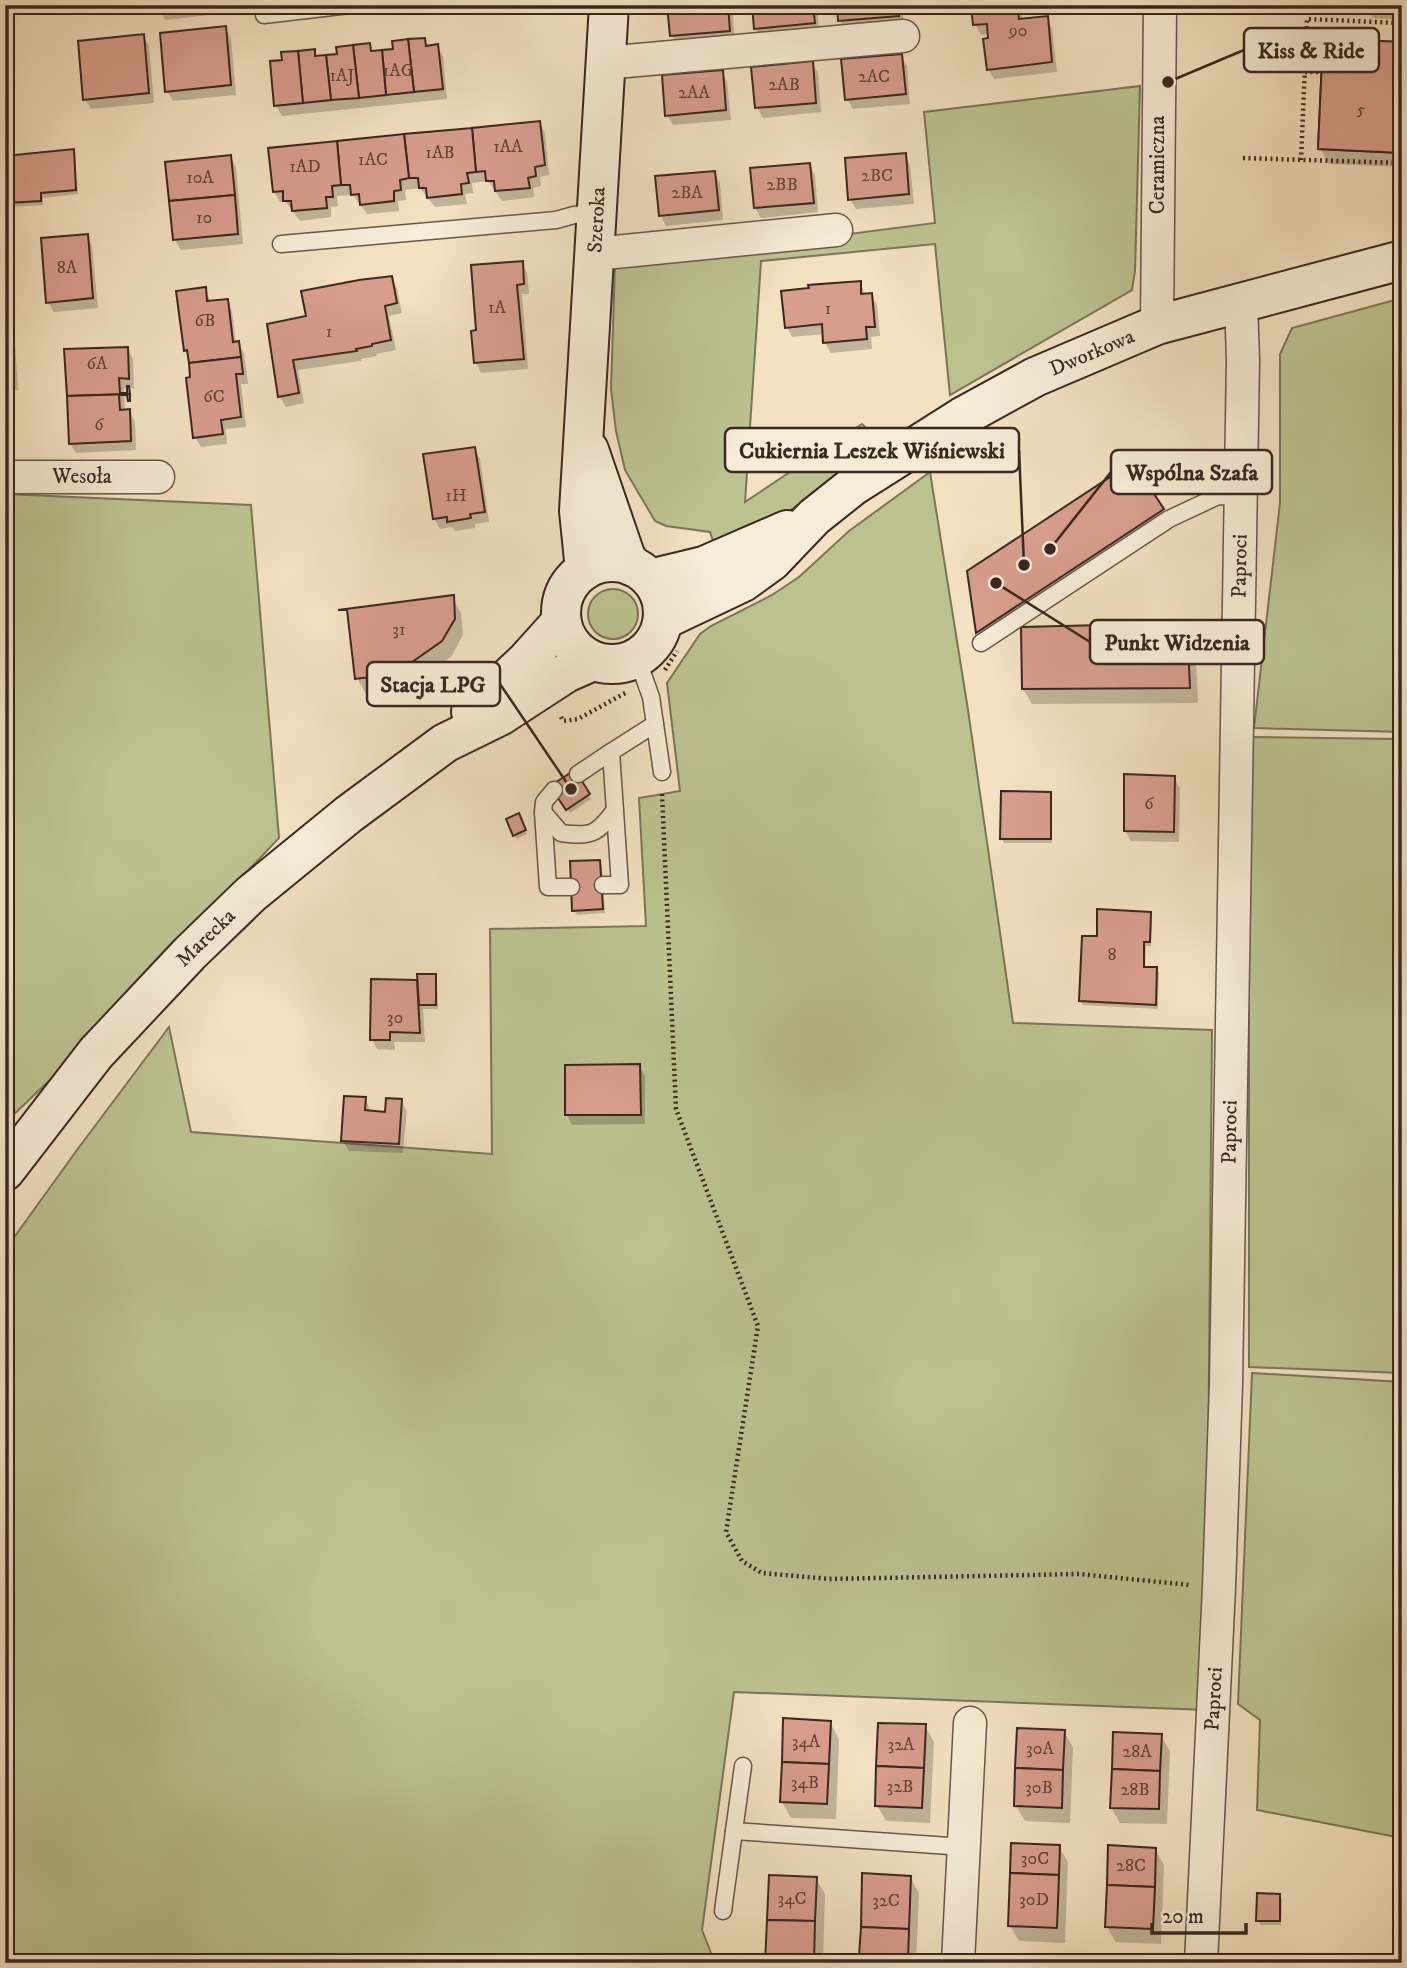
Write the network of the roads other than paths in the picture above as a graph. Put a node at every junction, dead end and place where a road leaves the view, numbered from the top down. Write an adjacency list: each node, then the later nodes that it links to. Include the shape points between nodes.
1 (349, 5): 4 (lane)
2 (609, 5): 6 (street, Szeroka)
3 (1160, 5): 13 (street, Ceramiczna)
4 (264, 15)
5 (902, 36): 6 (street)
6 (606, 64): 7 (street, Szeroka)
7 (597, 213): 9 (lane); 10 (street, Szeroka)
8 (836, 230): 10 (street)
9 (281, 244)
10 (595, 254): 14 (street, Szeroka)
11 (1402, 260): 12 (street, Dworkowa)
12 (1241, 302): 13 (street, Dworkowa); 17 (street, Paproci)
13 (1157, 325): 18 (street, Dworkowa, via 1035,377 973,410 873,473)
14 (584, 435): 19 (street, Szeroka, via 579,511); 20 (street, Szeroka, via 625,555)
15 (5, 477): 16 (street, Wesoła)
16 (158, 477)
17 (1241, 497): 23 (lane, via 1218,496 1170,519); 43 (street, Paproci, via 1226,1384)
18 (814, 517): 20 (street, Dworkowa, via 704,566); 21 (street, Dworkowa, via 772,561 743,582)
19 (584, 570): 20 (street, via 607,562); 22 (street, via 563,598)
20 (640, 573): 21 (street, via 658,592)
21 (663, 620): 25 (street)
22 (561, 622): 24 (street, via 572,646); 27 (street, Marecka)
23 (981, 643)
24 (593, 661): 25 (street, via 623,664); 27 (street, Marecka)
25 (632, 675): 26 (lane, via 651,697)
26 (655, 724): 28 (lane); 29 (lane)
27 (445, 743): 36 (street, Marecka, via 251,894 190,953 96,1052)
28 (611, 752): 30 (lane); 32 (lane)
29 (662, 772)
30 (578, 774)
31 (554, 790): 33 (lane)
32 (615, 810): 33 (lane, via 600,829 581,835 561,833); 34 (lane, via 620,885)
33 (543, 812): 35 (lane, via 548,887)
34 (603, 885)
35 (571, 887)
36 (5, 1171)
37 (970, 1723): 40 (street)
38 (743, 1766): 39 (lane)
39 (734, 1831): 40 (lane); 41 (lane)
40 (964, 1847): 42 (street)
41 (723, 1911)
42 (958, 1963)
43 (1201, 1963)

